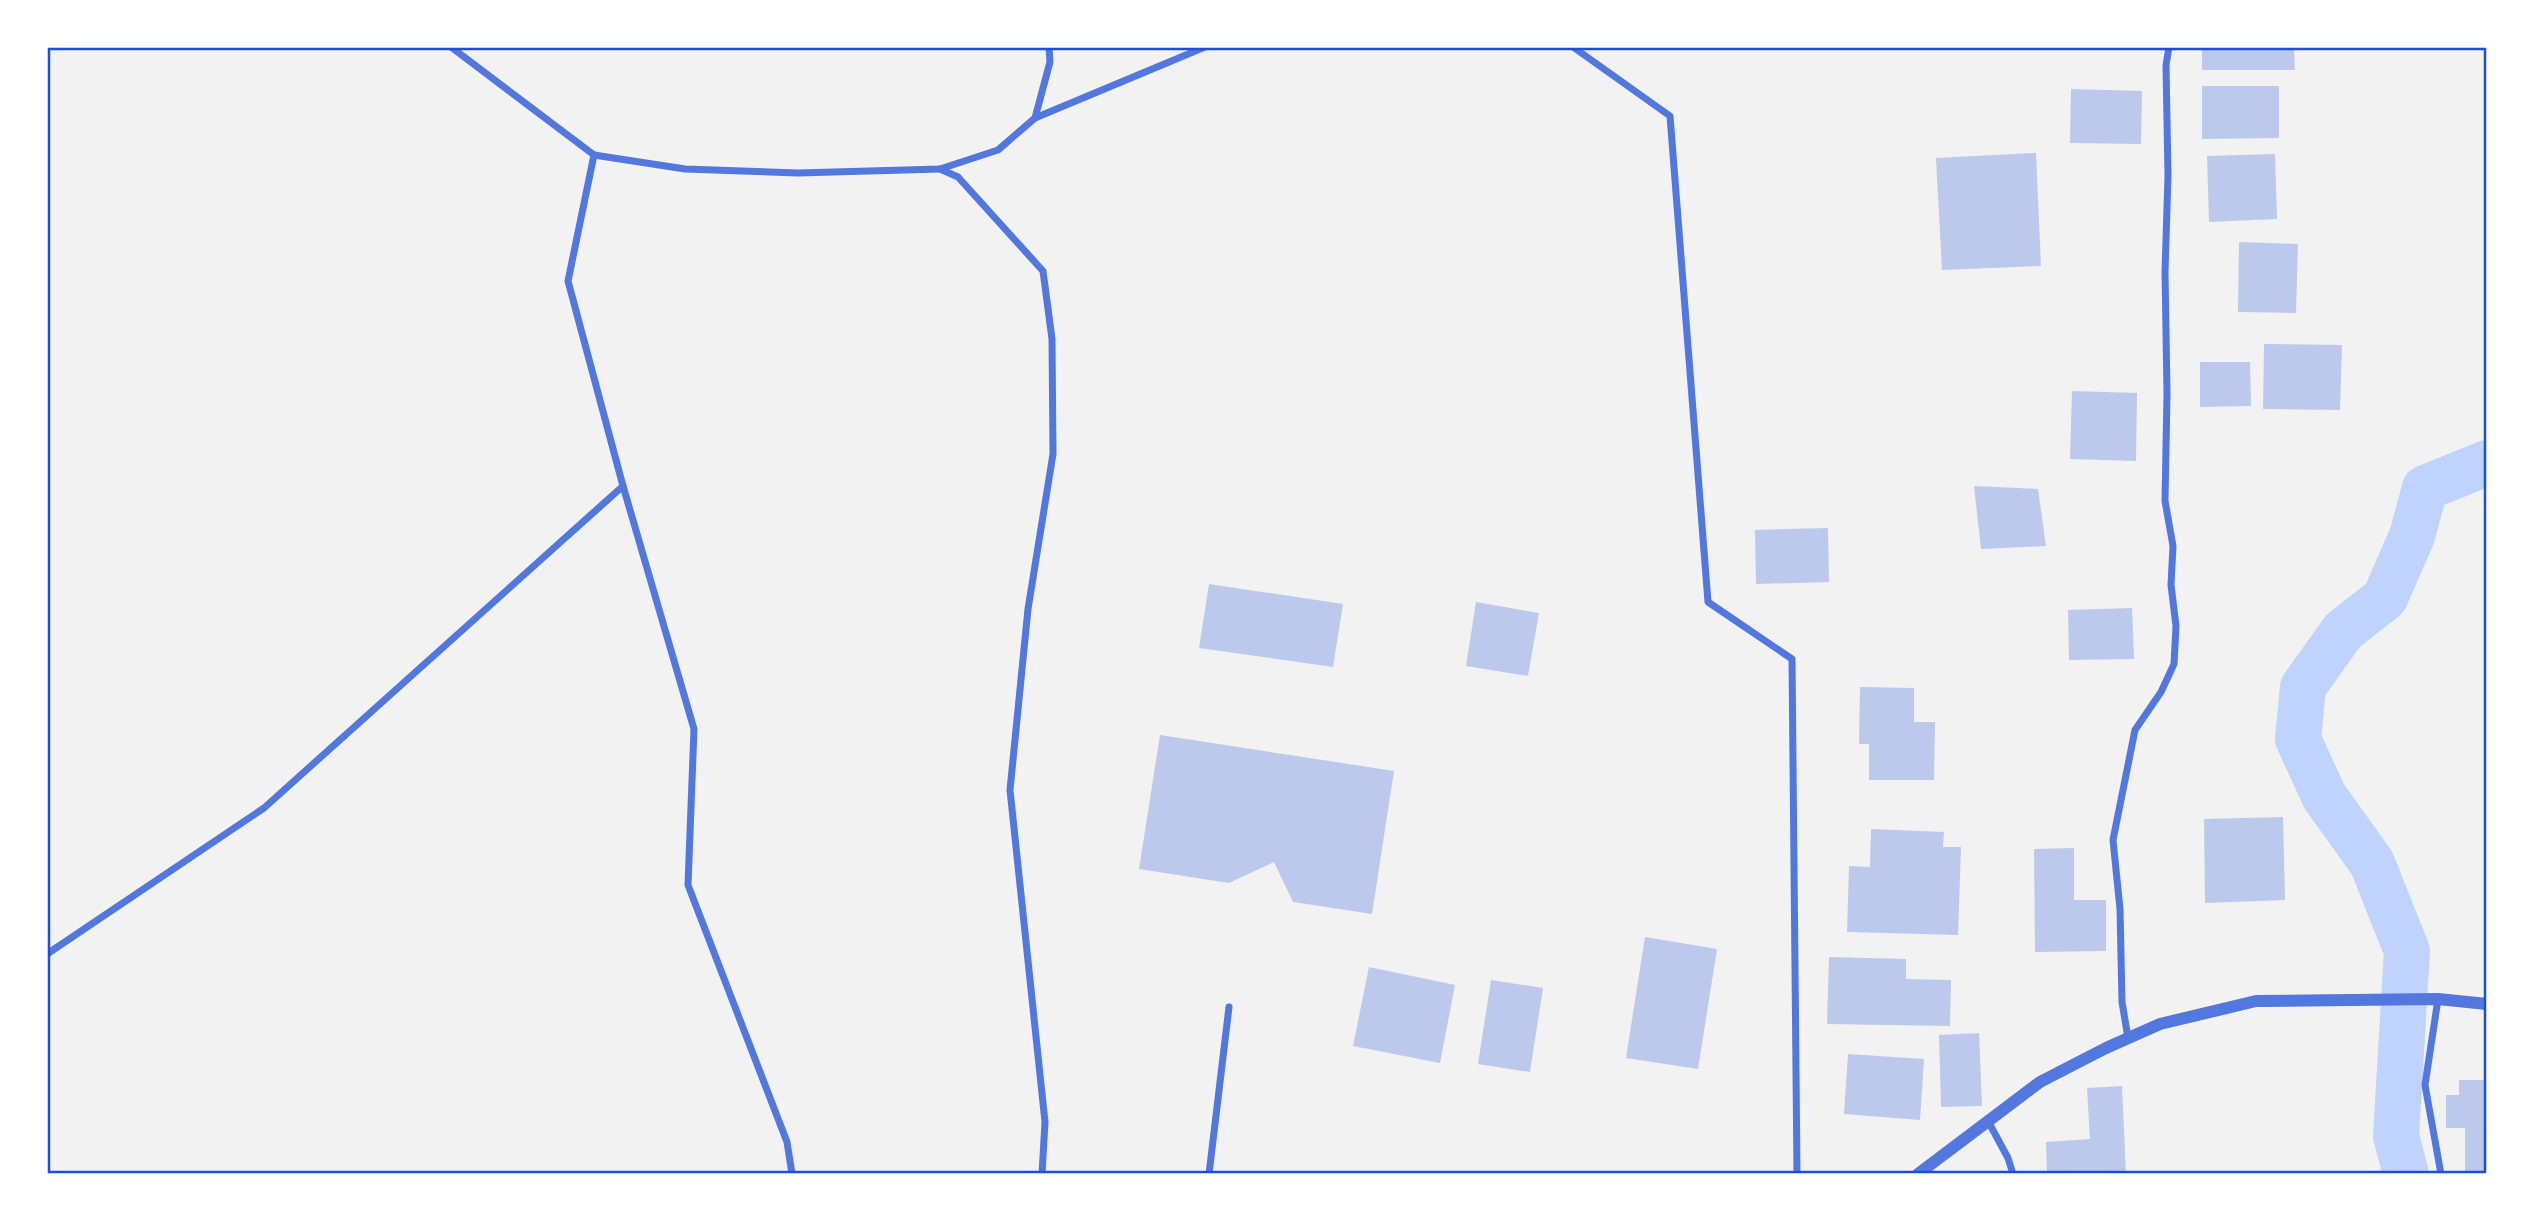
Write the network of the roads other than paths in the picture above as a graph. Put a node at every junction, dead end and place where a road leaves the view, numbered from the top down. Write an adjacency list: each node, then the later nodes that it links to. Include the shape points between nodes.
1 (451, 47): 7 (street)
2 (1049, 47): 6 (street, via 1050,62)
3 (1205, 47): 6 (street)
4 (1573, 47): 19 (street, via 1670,117 1708,602 1792,659)
5 (2169, 47): 14 (street, via 2165,65 2164,456 2165,501 2174,546 2175,651 2161,692 2135,730 2113,840)
6 (1035, 118): 8 (street, via 998,150)
7 (594, 155): 8 (street, via 685,169 798,173); 9 (street, via 568,281)
8 (940, 169): 17 (street, via 958,177 1043,271 1052,339 1054,453 1028,609 1010,790 1045,1122)
9 (623, 486): 10 (street, via 264,808); 16 (street, via 694,729 688,885 787,1142)
10 (47, 954)
11 (2438, 999): 12 (street); 14 (street, via 2256,1001 2160,1024); 22 (street, via 2425,1085)
12 (2487, 1004)
13 (1229, 1007): 18 (street)
14 (2128, 1038): 15 (street, via 2040,1082)
15 (1988, 1121): 20 (street); 21 (street)
16 (792, 1174)
17 (1042, 1174)
18 (1209, 1174)
19 (1797, 1174)
20 (1918, 1174)
21 (2013, 1174)
22 (2441, 1174)

